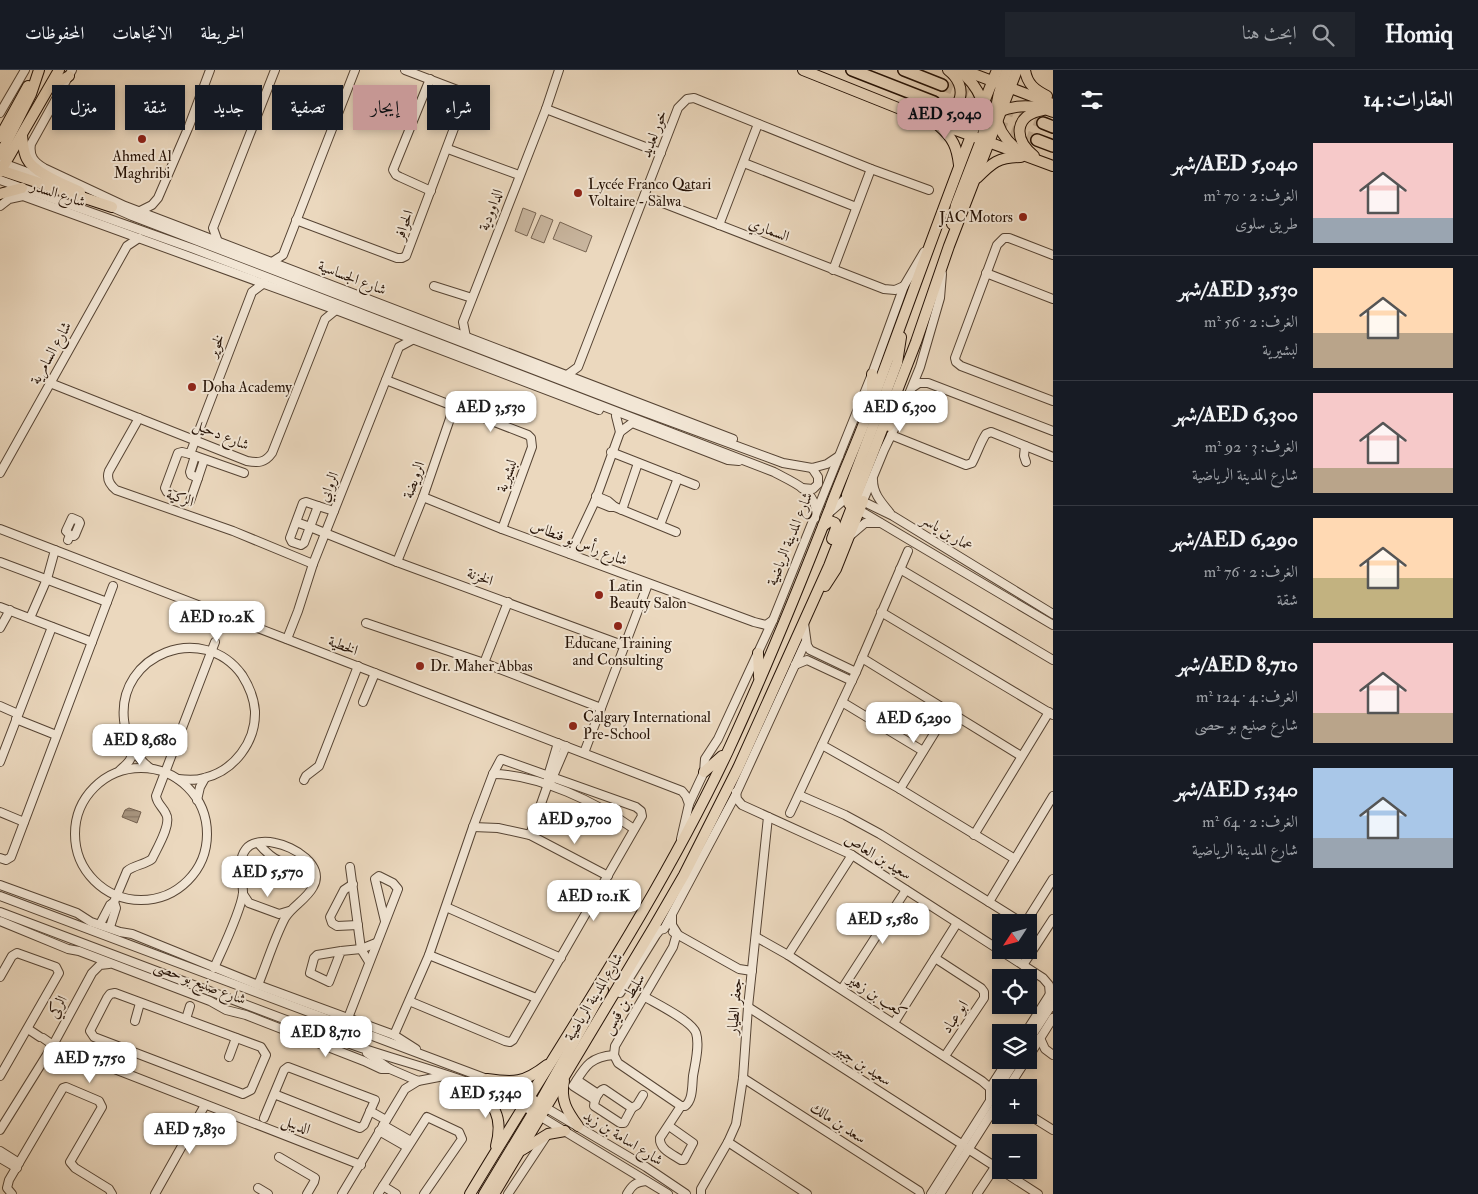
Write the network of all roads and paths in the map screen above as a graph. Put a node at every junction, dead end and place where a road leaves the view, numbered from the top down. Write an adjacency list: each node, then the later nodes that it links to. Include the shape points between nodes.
1 (25, 70): 30 (street)
2 (38, 70): 31 (main road); 46 (main road)
3 (59, 70): 23 (main road)
4 (210, 70): 60 (street, via 158,198)
5 (275, 70): 65 (street)
6 (355, 70): 62 (street)
7 (405, 70): 20 (street, الحوافر)
8 (560, 70): 27 (street, الداوودية)
9 (803, 70): 32 (main road)
10 (852, 70): 25 (highway)
11 (904, 70): 22 (highway)
12 (948, 70): 32 (main road, via 960,87 958,104 944,114)
13 (958, 70): 28 (main road, via 980,95)
14 (962, 70): 21 (main road)
15 (997, 70): 21 (main road)
16 (1007, 70): 21 (main road)
17 (1017, 70): 21 (main road)
18 (1025, 70): 24 (main road, via 1033,88)
19 (70, 73): 23 (main road); 57 (street, شارع الجساسية, via 31,144 31,155 44,168)
20 (430, 79): 40 (street, الحوافر, via 460,91 465,99); 52 (street, via 393,170 396,175)
21 (1001, 84): 26 (main road); 28 (main road, شارع المدينة الرياضية); 29 (main road, شارع المدينة الرياضية)
22 (942, 85)
23 (50, 87): 35 (main road)
24 (1053, 98)
25 (934, 102)
26 (1051, 108): 29 (main road, via 1024,105); 44 (main road, via 1027,116 1019,131 1024,146)
27 (546, 109): 41 (street); 48 (street, الداوودية)
28 (983, 112): 29 (main road); 32 (main road, via 962,118); 37 (main road, شارع المدينة الرياضية)
29 (997, 113): 37 (main road, شارع المدينة الرياضية); 42 (main road, via 1002,133)
30 (0, 114)
31 (11, 116): 34 (main road); 36 (main road)
32 (922, 118): 37 (main road); 45 (main road, via 939,126 952,138 957,148)
33 (758, 124): 41 (street, خور لعديد, via 694,98 687,99 678,108); 43 (street); 47 (street, خور لعديد)
34 (0, 129)
35 (22, 135): 46 (main road); 53 (main road, via 30,163)
36 (0, 137)
37 (980, 140): 42 (main road); 45 (main road, شارع المدينة الرياضية); 49 (main road, شارع المدينة الرياضية); 72 (main road, via 956,205)
38 (1037, 140): 39 (highway)
39 (1053, 146)
40 (448, 149): 48 (street); 52 (street, الحوافر)
41 (661, 154): 55 (street, خور لعديد)
42 (1027, 157): 44 (main road); 49 (main road, via 999,160)
43 (744, 163): 58 (street); 63 (street)
44 (1049, 165)
45 (959, 167): 70 (main road, شارع المدينة الرياضية)
46 (1, 168): 50 (street, شارع الجساسية); 53 (street, شارع الجساسية); 59 (main road)
47 (871, 169): 51 (street, خور لعديد); 58 (street)
48 (519, 175): 91 (street, الداوودية)
49 (973, 182): 72 (main road, شارع المدينة الرياضية)
50 (22, 188): 54 (main road); 61 (street, شارع الجساسية)
51 (929, 190)
52 (431, 191): 62 (street, الحوافر, via 409,252 402,258)
53 (80, 192): 59 (street, شارع الجساسية)
54 (0, 194)
55 (645, 196): 63 (street, السماري); 107 (street, خور لعديد)
56 (0, 206): 64 (street, شارع السدر, via 9,199 23,196)
57 (125, 206): 59 (street); 60 (street, شارع الجساسية)
58 (856, 207): 79 (street)
59 (114, 208): 75 (street, شارع الجساسية)
60 (140, 212): 67 (street, شارع الجساسية)
61 (101, 216): 64 (street); 87 (street, شارع الجساسية)
62 (296, 220): 73 (street)
63 (719, 225): 79 (street, السماري)
64 (107, 226): 66 (street, شارع الجساسية)
65 (213, 228): 67 (street); 69 (street)
66 (124, 233): 68 (street, شارع الجساسية); 71 (street)
67 (201, 236): 69 (street, شارع الجساسية)
68 (139, 238): 71 (street, شارع السامرية); 82 (street, شارع الجساسية)
69 (218, 242): 75 (street, شارع الجساسية)
70 (931, 242): 86 (street, شارع المدينة الرياضية); 95 (main road, شارع المدينة الرياضية)
71 (127, 246): 115 (street, شارع السامرية)
72 (949, 246): 77 (main road, شارع المدينة الرياضية)
73 (283, 255): 76 (street); 78 (street)
74 (1053, 255): 81 (street, via 1004,238 997,245)
75 (253, 259): 76 (street, شارع الجساسية); 83 (street, شارع الجساسية)
76 (272, 262): 78 (street, شارع الجساسية)
77 (943, 262): 108 (street, شارع المدينة الرياضية, via 940,298); 134 (main road, شارع المدينة الرياضية)
78 (288, 268): 80 (street, شارع الجساسية)
79 (833, 270): 88 (street, السماري)
80 (299, 273): 83 (street); 99 (street, شارع الجساسية)
81 (986, 274): 92 (street); 120 (street, via 956,354 956,362)
82 (248, 278): 84 (street, شارع الجساسية); 90 (street)
83 (303, 281): 99 (street, شارع الجساسية)
84 (264, 283): 89 (street, شارع الجساسية); 90 (street)
85 (434, 286): 91 (street)
86 (904, 286): 88 (street, السماري, via 895,290); 95 (street, شارع المدينة الرياضية)
87 (294, 287): 89 (street); 97 (street, شارع الجساسية)
88 (884, 289): 95 (street)
89 (281, 290): 93 (street, شارع الجساسية)
90 (252, 292): 132 (street, لخوير)
91 (472, 298): 98 (street, الداوودية)
92 (1053, 300)
93 (320, 304): 94 (street, شارع الجساسية); 96 (street)
94 (336, 310): 96 (street); 100 (street, شارع الجساسية)
95 (901, 310): 111 (street, شارع المدينة الرياضية); 124 (main road, شارع المدينة الرياضية); 156 (main road, via 897,363)
96 (324, 319): 132 (street, شارع دحيل, via 268,459 256,463 247,461)
97 (379, 320): 100 (street); 104 (street, شارع الجساسية)
98 (462, 322): 101 (street, الداوودية); 102 (street)
99 (433, 327): 101 (street, شارع الجساسية); 110 (street, شارع الجساسية)
100 (390, 331): 103 (street, شارع الجساسية); 106 (street)
101 (451, 331): 102 (street, شارع الجساسية)
102 (466, 337): 109 (street, شارع الجساسية)
103 (412, 340): 105 (street, شارع الجساسية); 106 (street)
104 (431, 340): 105 (street); 122 (street, شارع الجساسية)
105 (421, 343): 125 (street, شارع الجساسية)
106 (399, 347): 113 (street, الروابي)
107 (578, 367): 112 (street); 114 (street)
108 (920, 367): 116 (street, via 921,376); 118 (street, شارع المدينة الرياضية)
109 (550, 369): 110 (street); 112 (street, شارع الجساسية)
110 (542, 372): 119 (street, شارع الجساسية)
111 (872, 374): 124 (main road); 138 (street, شارع المدينة الرياضية)
112 (567, 375): 114 (street, شارع الجساسية)
113 (386, 380): 123 (street, لبشيرية); 159 (street, الروابي)
114 (581, 380): 117 (street, شارع الجساسية)
115 (50, 383): 127 (street, شارع دحيل); 145 (street, شارع السامرية)
116 (928, 383): 118 (street); 129 (street)
117 (594, 386): 119 (street); 136 (street, شارع الجساسية, via 746,444)
118 (913, 387): 121 (street, شارع المدينة الرياضية)
119 (598, 394): 136 (street, شارع الجساسية)
120 (1053, 400)
121 (907, 402): 131 (street, شارع المدينة الرياضية); 134 (main road, via 898,410)
122 (597, 404): 125 (street); 141 (street, شارع الجساسية)
123 (454, 407): 153 (street, الرويضة); 169 (street, لبشيرية, via 531,438 532,447)
124 (869, 410): 160 (main road, شارع المدينة الرياضية)
125 (606, 413): 126 (street, شارع الجساسية)
126 (616, 416): 128 (street, شارع الجساسية); 130 (street)
127 (139, 418): 132 (street, شارع دحيل); 178 (street, الركية, via 109,471 112,487)
128 (632, 423): 130 (street); 141 (street, شارع الجساسية, via 728,460)
129 (1053, 431)
130 (620, 432): 135 (street)
131 (891, 435): 133 (street, via 966,465 972,463 986,434 991,432); 147 (street, شارع المدينة الرياضية)
132 (195, 439): 137 (street, لخوير)
133 (1025, 446): 139 (street); 142 (street)
134 (874, 450): 156 (main road, شارع المدينة الرياضية)
135 (611, 452): 143 (street); 154 (street)
136 (756, 453): 144 (street, شارع الجساسية, via 783,463)
137 (193, 455): 140 (street); 148 (street, لخوير, via 190,474); 152 (street, via 178,454 165,488)
138 (840, 456): 144 (street); 162 (street, شارع المدينة الرياضية)
139 (1053, 457)
140 (204, 460): 146 (street); 148 (street)
141 (744, 460): 151 (street, شارع الجساسية)
142 (1026, 462)
143 (638, 464): 149 (street); 158 (street)
144 (812, 468): 151 (street, via 818,484 813,489)
145 (0, 473)
146 (244, 474)
147 (873, 476): 156 (street, شارع المدينة الرياضية); 161 (street, via 877,496)
148 (198, 478): 155 (street)
149 (678, 478): 150 (street); 165 (street)
150 (695, 485)
151 (802, 488): 162 (street, via 815,506)
152 (175, 496)
153 (423, 497): 169 (street, شارع رأس بو فنطاس); 177 (street, الرويضة)
154 (596, 499): 158 (street); 175 (street)
155 (190, 501)
156 (855, 503): 160 (street, via 836,505); 161 (street, عمار بن ياسر); 164 (street, عمار بن ياسر); 172 (main road); 183 (main road, شارع المدينة الرياضية)
157 (318, 506): 159 (street); 163 (street, via 303,503); 167 (street)
158 (618, 509): 165 (street)
159 (334, 511): 171 (street, الروابي)
160 (827, 515): 166 (main road, شارع المدينة الرياضية)
161 (893, 516): 190 (street, عمار بن ياسر)
162 (815, 518): 192 (street, شارع المدينة الرياضية)
163 (296, 522): 167 (street, الخزنة); 167 (street, via 290,538 292,542 304,543)
164 (883, 523): 172 (street, via 865,523); 196 (street, عمار بن ياسر)
165 (660, 525): 170 (street)
166 (823, 526): 188 (main road, via 832,521 836,526 817,577); 214 (main road, شارع المدينة الرياضية)
167 (310, 527): 171 (street, الخزنة)
168 (0, 529): 173 (street, الخطية)
169 (502, 529): 175 (street, شارع رأس بو فنطاس)
170 (676, 532)
171 (325, 534): 177 (street, الخزنة); 178 (street, الروابي)
172 (848, 539): 183 (main road, via 834,573)
173 (55, 550): 180 (street); 199 (street, الخطية, via 67,544)
174 (908, 550): 179 (street)
175 (570, 554): 181 (street, شارع رأس بو فنطاس)
176 (0, 562): 180 (street)
177 (397, 562): 185 (street, الخزنة)
178 (313, 564): 199 (street, الروابي)
179 (900, 569): 189 (street); 208 (street)
180 (47, 578): 184 (street); 191 (street)
181 (648, 584): 193 (street, شارع رأس بو فنطاس); 204 (street)
182 (113, 586): 184 (street)
183 (814, 598): 188 (main road, شارع المدينة الرياضية)
184 (108, 602): 202 (street)
185 (508, 602): 204 (street, الخزنة); 209 (street)
186 (0, 607): 187 (street)
187 (10, 610): 191 (street); 198 (street)
188 (809, 611): 195 (main road, شارع المدينة الرياضية)
189 (881, 612): 207 (street); 221 (street)
190 (1053, 614)
191 (30, 618): 197 (street)
192 (773, 620): 193 (street, شارع رأس بو فنطاس, via 766,625); 200 (street, شارع المدينة الرياضية)
193 (754, 622): 200 (street, via 763,631)
194 (366, 623): 209 (street)
195 (804, 623): 201 (street, شارع المدينة الرياضية); 234 (main road, شارع المدينة الرياضية)
196 (1053, 624)
197 (52, 627): 202 (street); 222 (street)
198 (0, 628)
199 (287, 639): 211 (street, الخطية)
200 (765, 639): 206 (street, شارع المدينة الرياضية)
201 (806, 641): 210 (street); 212 (street, via 812,652)
202 (92, 642): 223 (street)
203 (215, 642): 205 (street)
204 (625, 646): 219 (street)
205 (211, 652): 227 (street, via 180,648 160,654 139,670 128,689 123,709 125,730); 237 (street); 239 (street, via 236,668 248,684 255,717 250,738 240,756 228,768)
206 (758, 653): 214 (main road); 236 (street, شارع المدينة الرياضية, via 718,740 705,759)
207 (862, 658): 212 (street); 220 (street)
208 (1053, 660)
209 (484, 663): 219 (street)
210 (795, 665): 215 (street, via 807,660); 248 (street)
211 (358, 666): 213 (street, الخطية); 241 (street, via 319,766)
212 (856, 672): 215 (street)
213 (375, 673): 216 (street); 224 (street, الخطية)
214 (759, 680): 229 (main road, شارع المدينة الرياضية)
215 (852, 681): 217 (street)
216 (363, 702)
217 (842, 702): 226 (street); 228 (street)
218 (0, 706): 222 (street)
219 (601, 708): 230 (street)
220 (948, 711): 228 (street); 231 (street)
221 (1051, 714): 231 (street)
222 (17, 717): 223 (street); 232 (street)
223 (56, 735): 258 (street)
224 (558, 743): 225 (street, الخطية); 242 (street)
225 (566, 746): 230 (street, الخطية); 242 (street)
226 (822, 746): 245 (street); 247 (street)
227 (132, 749): 233 (street); 235 (street, via 133,756)
228 (923, 751): 245 (street)
229 (727, 752): 236 (main road); 264 (main road, شارع المدينة الرياضية)
230 (584, 753): 244 (street, الخطية)
231 (1021, 756): 262 (street)
232 (0, 762)
233 (151, 768): 235 (street); 237 (street)
234 (738, 768): 248 (street); 336 (main road, شارع المدينة الرياضية, via 684,875)
235 (119, 771): 277 (street, via 92,789 80,809 75,833 76,848 86,870)
236 (704, 772): 243 (street, شارع المدينة الرياضية)
237 (164, 773): 240 (street); 277 (street, via 156,796 168,816 168,822 152,859 127,871)
238 (494, 774): 242 (street); 242 (street, via 503,759); 259 (street)
239 (205, 778): 240 (street); 250 (street)
240 (178, 779): 250 (street)
241 (304, 780)
242 (550, 780): 246 (street); 252 (street); 261 (street)
243 (699, 783): 244 (street, via 690,788); 251 (street, شارع المدينة الرياضية)
244 (676, 788): 251 (street, via 684,793)
245 (900, 789): 262 (street)
246 (601, 794): 252 (street); 260 (street, via 641,811 642,816)
247 (799, 795): 256 (street); 278 (street, via 880,834)
248 (735, 796): 253 (street, سعيد بن العاص); 255 (street)
249 (1053, 796): 267 (street)
250 (197, 800): 277 (street, via 207,834 205,850 190,878 164,896 148,900)
251 (689, 804): 264 (street, شارع المدينة الرياضية)
252 (594, 805): 260 (street)
253 (742, 805): 255 (street, via 732,807); 257 (street, سعيد بن العاص)
254 (0, 812): 258 (street)
255 (726, 813): 287 (street)
256 (790, 813)
257 (768, 817): 265 (street, سعيد بن العاص); 302 (street, جعفر الطيار)
258 (24, 822): 266 (street, via 11,857 6,860)
259 (474, 827): 261 (street); 281 (street)
260 (634, 829): 270 (street)
261 (530, 835): 270 (street)
262 (974, 835): 267 (street)
263 (258, 843): 268 (street, via 287,845); 268 (street, via 281,863); 275 (street, via 247,848 241,860)
264 (680, 847): 320 (main road, شارع المدينة الرياضية)
265 (852, 855): 274 (street, سعيد بن العاص); 312 (street)
266 (0, 858)
267 (1015, 859): 278 (street)
268 (309, 862): 282 (street, via 316,877 313,887)
269 (350, 867): 272 (street)
270 (608, 876): 313 (street)
271 (1053, 879): 286 (street)
272 (353, 884): 296 (street); 296 (street, via 344,890 330,918 337,926)
273 (0, 885): 292 (street, شارع صنيع بو حصى)
274 (906, 890): 294 (street, سعيد بن العاص); 326 (street)
275 (242, 894): 279 (street); 280 (street)
276 (0, 896): 289 (street, شارع صنيع بو حصى)
277 (115, 899): 295 (street); 297 (street, via 116,908)
278 (989, 902): 285 (street)
279 (249, 903): 280 (street); 284 (street)
280 (240, 907): 318 (street)
281 (446, 907): 311 (street); 313 (street)
282 (289, 911): 284 (street); 293 (street)
283 (0, 912): 299 (street, شارع صنيع بو حصى)
284 (279, 914): 293 (street)
285 (1008, 914)
286 (1031, 914)
287 (673, 915): 298 (street); 301 (street, سليط بن قيس)
288 (1053, 919): 317 (street)
289 (61, 920): 292 (street); 310 (street, شارع صنيع بو حصى)
290 (0, 921): 308 (street, شارع صنيع بو حصى)
291 (385, 921): 291 (street, via 398,889 379,876 375,879); 304 (street)
292 (92, 922): 295 (street, شارع صنيع بو حصى)
293 (283, 923): 325 (street)
294 (957, 923): 314 (street); 317 (street, سعيد بن العاص)
295 (100, 924): 297 (street, شارع صنيع بو حصى)
296 (358, 925): 306 (street)
297 (110, 927): 300 (street, شارع صنيع بو حصى)
298 (664, 929): 301 (street); 336 (street, سليط بن قيس, via 656,935 619,995)
299 (53, 931): 308 (street); 335 (street, شارع صنيع بو حصى)
300 (120, 932): 310 (street); 318 (street, شارع صنيع بو حصى)
301 (677, 933): 303 (street); 305 (street, سليط بن قيس)
302 (756, 937): 312 (street, كعب بن زهير); 319 (street, جعفر الطيار)
303 (688, 940): 305 (street); 319 (street, via 739,968)
304 (376, 943): 306 (street); 315 (street)
305 (673, 947): 328 (street, سليط بن قيس)
306 (361, 949): 307 (street); 315 (street)
307 (341, 950): 307 (street, via 317,955 310,973 329,982)
308 (80, 951): 309 (street, شارع صنيع بو حصى)
309 (89, 954): 316 (street, شارع صنيع بو حصى); 321 (street)
310 (150, 954): 357 (street, شارع صنيع بو حصى)
311 (429, 954): 329 (street); 331 (street)
312 (788, 955): 326 (street, كعب بن زهير)
313 (561, 958): 329 (street)
314 (935, 958): 341 (street); 355 (street, ابو عباد, via 984,992 984,998)
315 (369, 962): 337 (street)
316 (114, 964): 321 (street, via 104,964); 332 (street, شارع صنيع بو حصى)
317 (1023, 965): 323 (street, سعيد بن العاص)
318 (214, 968): 325 (street, شارع صنيع بو حصى)
319 (752, 971): 334 (street, جعفر الطيار)
320 (608, 972): 358 (main road, شارع المدينة الرياضية); 384 (main road, via 600,998)
321 (92, 973): 349 (street, الركي)
322 (0, 977): 344 (street, via 17,953 57,969 59,973)
323 (1043, 978): 324 (street, سعيد بن العاص); 327 (street)
324 (1053, 979)
325 (258, 986): 337 (street, شارع صنيع بو حصى)
326 (842, 989): 341 (street, كعب بن زهير)
327 (1052, 996): 342 (street); 343 (street)
328 (645, 997): 353 (street, سليط بن قيس, via 615,1046); 382 (street, via 688,1023 696,1032 690,1101)
329 (536, 998): 331 (street, via 510,1042)
330 (210, 1001): 332 (street, شارع صنيع بو حصى); 335 (street); 359 (street, شارع صنيع بو حصى, via 381,1069)
331 (409, 1001): 345 (street)
332 (191, 1002): 339 (street)
333 (140, 1003): 339 (street); 340 (street); 346 (street, via 110,994 91,1034 243,1094 252,1090 266,1055 260,1047)
334 (748, 1007): 365 (street, جعفر الطيار); 400 (street, سعيد بن جبير)
335 (251, 1008): 350 (street, شارع صنيع بو حصى)
336 (606, 1008): 362 (main road, شارع المدينة الرياضية)
337 (348, 1018): 345 (street, شارع صنيع بو حصى)
338 (1053, 1018): 347 (street)
339 (186, 1019): 346 (street)
340 (134, 1020)
341 (894, 1023): 355 (street, كعب بن زهير)
342 (1032, 1024)
343 (1037, 1025)
344 (28, 1029): 349 (street, الديبل); 364 (street)
345 (394, 1035): 357 (street, شارع صنيع بو حصى)
346 (236, 1038): 356 (street)
347 (1040, 1038): 348 (street); 351 (street)
348 (1037, 1043)
349 (53, 1045): 381 (street, الديبل); 388 (street, الركي)
350 (355, 1046): 359 (street); 363 (street, شارع صنيع بو حصى)
351 (1045, 1049): 352 (street); 354 (street)
352 (1037, 1052)
353 (614, 1055): 377 (street, سليط بن قيس, via 595,1059 584,1068 575,1083); 382 (street, via 618,1063)
354 (1053, 1055)
355 (945, 1056): 368 (street, كعب بن زهير)
356 (229, 1057)
357 (428, 1057): 366 (street, شارع صنيع بو حصى)
358 (551, 1061): 366 (main road, via 522,1080); 376 (main road, شارع المدينة الرياضية)
359 (390, 1069): 361 (street, شارع صنيع بو حصى)
360 (1010, 1069): 379 (street)
361 (399, 1072): 367 (street, شارع صنيع بو حصى); 373 (street)
362 (566, 1073): 384 (main road, شارع المدينة الرياضية); 392 (main road, via 562,1098)
363 (446, 1075): 367 (street); 370 (street, شارع صنيع بو حصى)
364 (0, 1076)
365 (743, 1078): 398 (street, جعفر الطيار, via 736,1124); 417 (street, سعد بن مالك)
366 (487, 1079): 376 (street, شارع صنيع بو حصى)
367 (418, 1081): 373 (street)
368 (982, 1081): 369 (street); 372 (street, كعب بن زهير)
369 (992, 1081)
370 (473, 1085): 384 (street, شارع صنيع بو حصى); 403 (main road, via 498,1115 499,1133)
371 (992, 1085): 372 (street)
372 (990, 1088): 379 (street)
373 (405, 1089): 391 (street)
374 (274, 1094): 378 (street, via 288,1067); 387 (street, via 358,1127 362,1127); 389 (street)
375 (643, 1095): 383 (street)
376 (529, 1097): 384 (main road, via 536,1104)
377 (597, 1097): 383 (street, via 604,1089); 383 (street, via 594,1106 620,1123 624,1123)
378 (375, 1100): 380 (street); 387 (street)
379 (990, 1101): 400 (street)
380 (382, 1104)
381 (205, 1105): 407 (street, الديبل); 421 (street)
382 (682, 1106): 393 (street)
383 (632, 1108)
384 (536, 1109): 392 (street, شارع اسامة بن زيد); 395 (street, شارع اسامة بن زيد); 402 (main road, شارع المدينة الرياضية); 403 (main road, شارع المدينة الرياضية); 429 (main road)
385 (0, 1112): 388 (street)
386 (992, 1112): 400 (street)
387 (369, 1114): 391 (street)
388 (8, 1117): 394 (street, الركي)
389 (264, 1118)
390 (1037, 1120): 396 (street)
391 (383, 1126): 399 (street); 407 (street)
392 (578, 1126): 433 (street, شارع اسامة بن زيد)
393 (669, 1126): 393 (street, via 660,1138 661,1146 684,1160 693,1143)
394 (0, 1130)
395 (565, 1130): 397 (main road); 409 (street, شارع اسامة بن زيد)
396 (1053, 1130)
397 (548, 1134): 402 (main road); 431 (street)
398 (728, 1142): 416 (street, جعفر الطيار); 434 (street)
399 (409, 1144): 413 (street); 427 (street, via 427,1117 461,1135 462,1139)
400 (968, 1149): 408 (street, سعيد بن جبير); 418 (street); 435 (street)
401 (0, 1151): 406 (street)
402 (519, 1152): 430 (main road, شارع المدينة الرياضية)
403 (494, 1155): 428 (main road, شارع المدينة الرياضية)
404 (280, 1157): 423 (street, via 315,1178)
405 (0, 1158): 406 (street)
406 (18, 1165): 419 (street, via 7,1188); 420 (street, via 63,1088 69,1087 99,1100 102,1107 70,1162)
407 (361, 1165): 424 (street)
408 (992, 1165)
409 (628, 1170): 412 (street, شارع اسامة بن زيد); 415 (street, via 631,1177)
410 (992, 1172): 436 (street)
411 (1014, 1179): 437 (street, سعيد بن جبير)
412 (647, 1181): 415 (street, via 639,1182); 432 (street, شارع اسامة بن زيد)
413 (383, 1186): 425 (street); 426 (street)
414 (258, 1188): 422 (street)
415 (629, 1190)
416 (701, 1192): 433 (street, جعفر الطيار)
417 (919, 1192): 418 (street, سعد بن مالك)
418 (935, 1192)
419 (12, 1194)
420 (112, 1194)
421 (155, 1194)
422 (268, 1194)
423 (307, 1194)
424 (342, 1194)
425 (378, 1194)
426 (396, 1194)
427 (424, 1194)
428 (470, 1194)
429 (484, 1194)
430 (494, 1194)
431 (508, 1194)
432 (668, 1194)
433 (688, 1194)
434 (808, 1194)
435 (945, 1194)
436 (977, 1194)
437 (1038, 1194)

